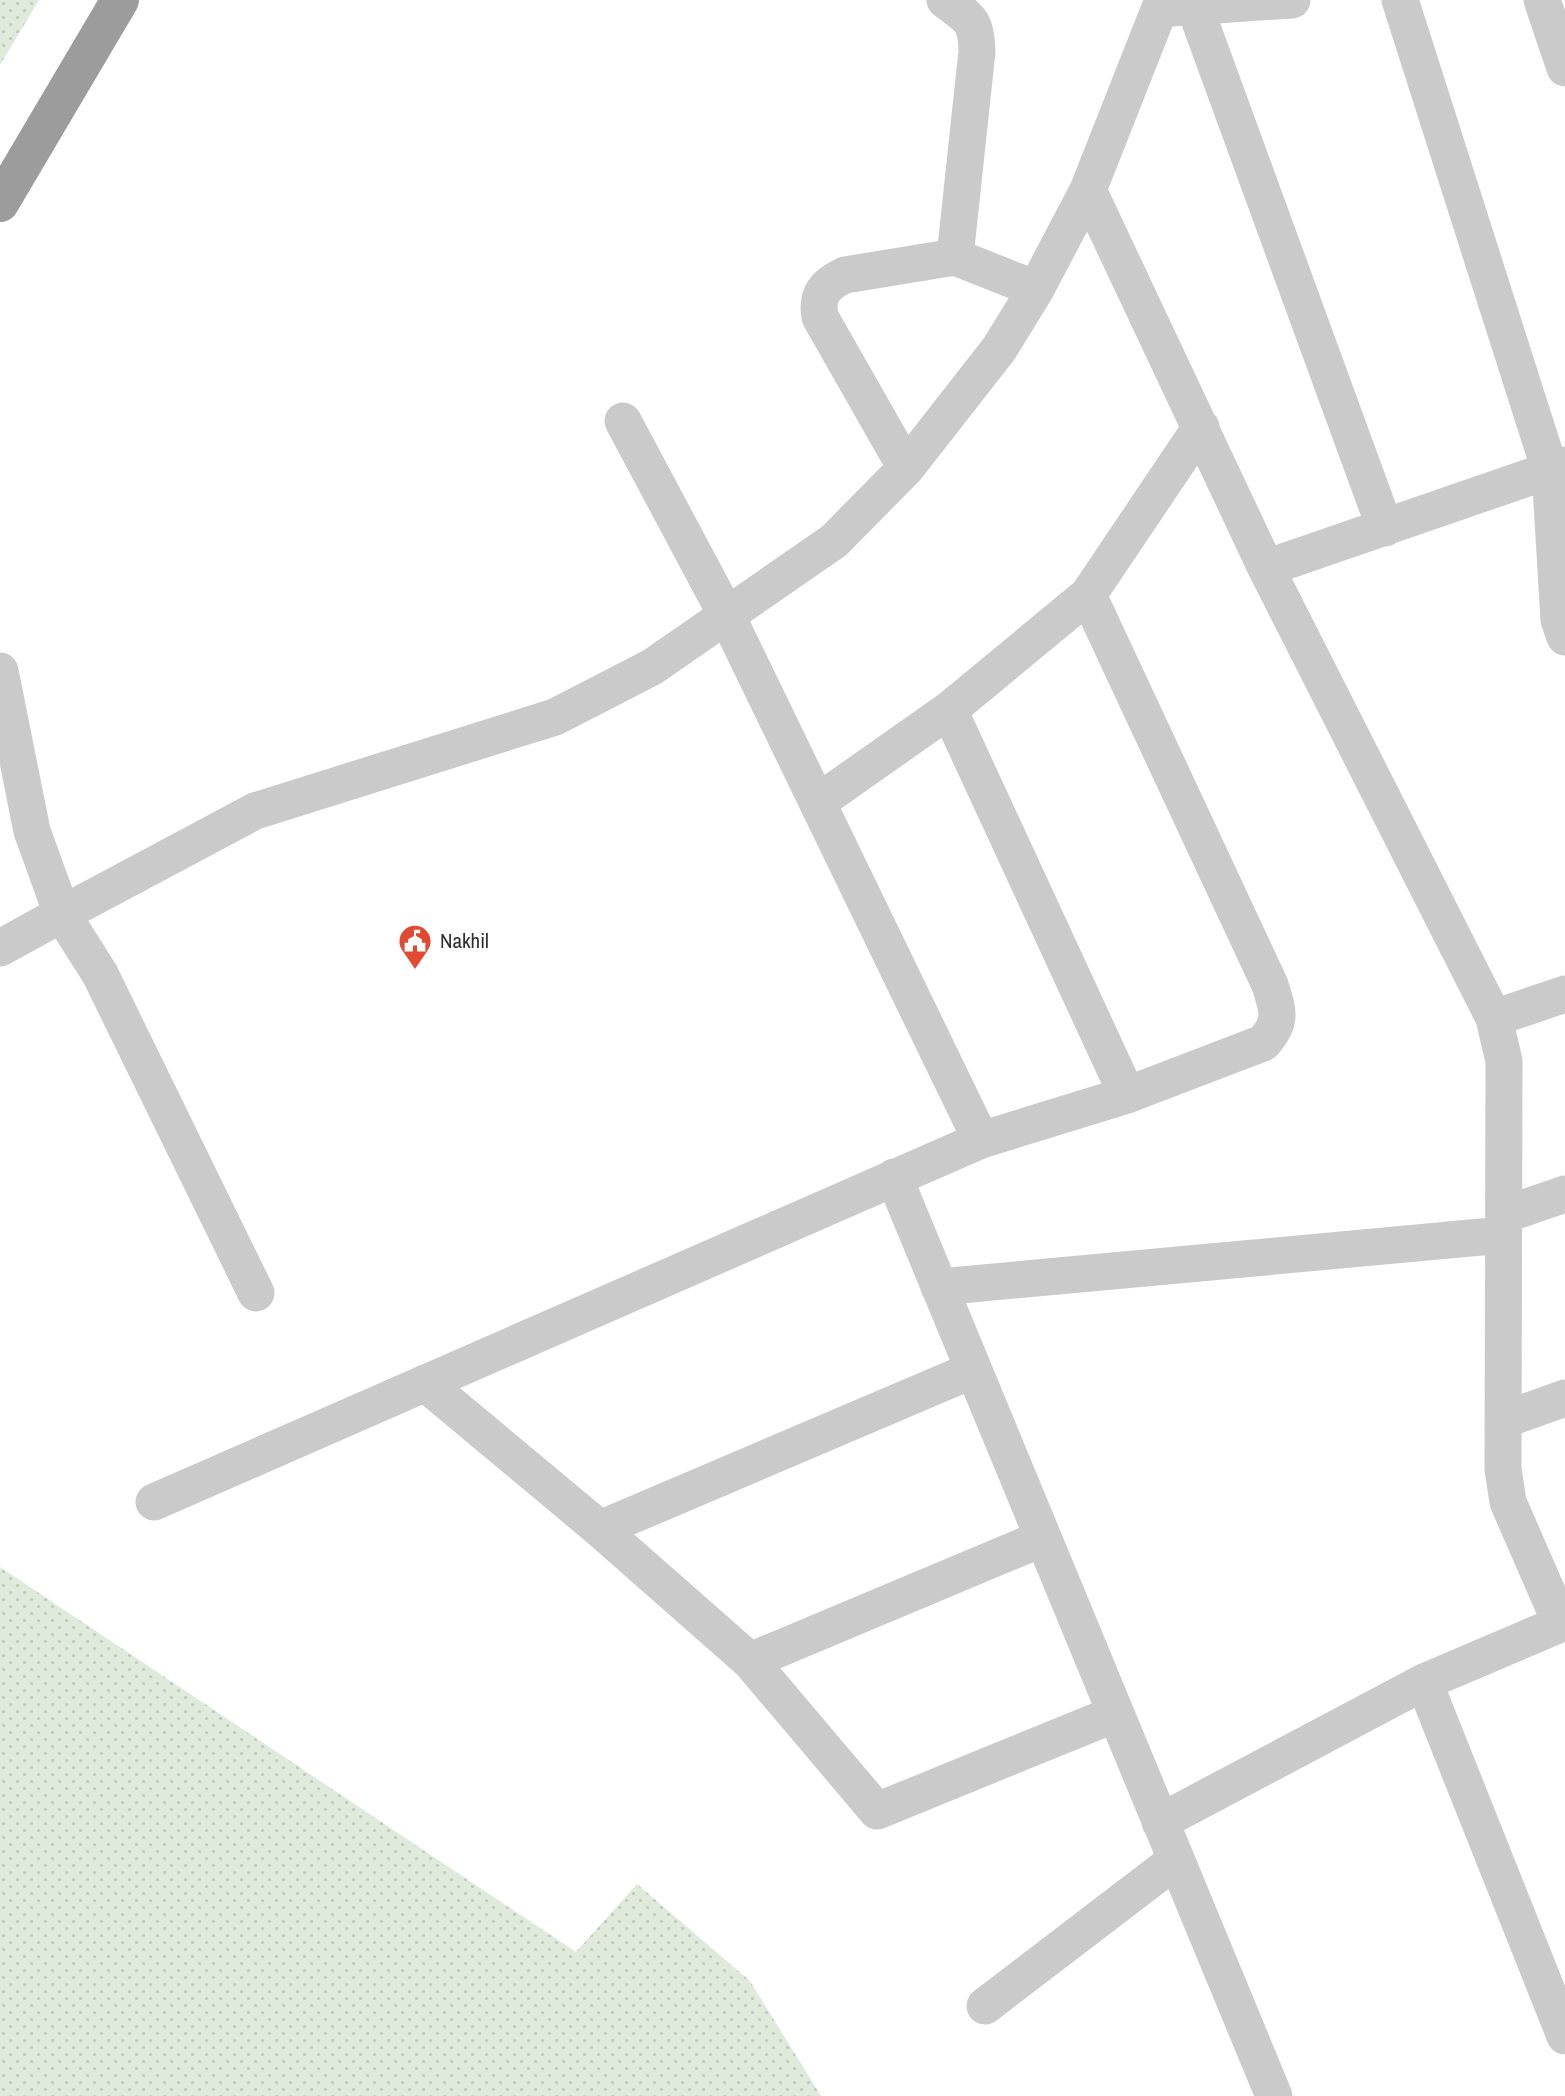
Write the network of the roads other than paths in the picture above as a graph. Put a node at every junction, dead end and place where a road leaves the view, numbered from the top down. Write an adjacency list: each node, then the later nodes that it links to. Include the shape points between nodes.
1 (120, 0): 9 (highway)
2 (945, 0): 10 (street, via 972,21 977,51)
3 (1292, 0): 6 (street)
4 (1401, 0): 15 (street)
5 (1542, 0): 7 (street)
6 (1173, 6): 8 (street); 16 (street)
7 (1565, 68)
8 (1088, 190): 11 (street); 13 (street)
9 (0, 203)
10 (955, 257): 11 (street); 14 (street, via 845,275 821,291 817,303 820,317)
11 (1036, 289): 14 (street, via 999,349)
12 (623, 421): 19 (street)
13 (1201, 427): 17 (street); 18 (street)
14 (905, 468): 19 (street, via 834,541)
15 (1558, 468): 16 (street); 20 (street, via 1559,620)
16 (1385, 528): 17 (street)
17 (1266, 568): 27 (street)
18 (1088, 595): 22 (street); 28 (street, via 1277,1010 1275,1031 1263,1043)
19 (727, 616): 23 (street); 24 (street, via 652,667 555,718 255,811)
20 (1565, 637)
21 (0, 671): 24 (street, via 32,831)
22 (949, 710): 23 (street); 28 (street)
23 (818, 802): 29 (street)
24 (62, 914): 25 (street); 34 (street, via 100,974)
25 (0, 948)
26 (1565, 994): 27 (street)
27 (1494, 1018): 32 (street, via 1504,1061)
28 (1127, 1095): 29 (street)
29 (981, 1140): 30 (street)
30 (894, 1177): 33 (street); 36 (street)
31 (1565, 1194): 32 (street)
32 (1504, 1225): 33 (street); 38 (street)
33 (939, 1287): 35 (street)
34 (256, 1293)
35 (973, 1370): 40 (street); 41 (street)
36 (425, 1383): 39 (street); 40 (street)
37 (1565, 1398): 38 (street)
38 (1503, 1420): 42 (street, via 1508,1502)
39 (154, 1502)
40 (600, 1529): 43 (street)
41 (1043, 1538): 43 (street); 45 (street)
42 (1563, 1623): 44 (street)
43 (750, 1661): 45 (street, via 877,1811)
44 (1424, 1682): 46 (street); 49 (street)
45 (1115, 1714): 46 (street)
46 (1160, 1822): 47 (street)
47 (1176, 1860): 48 (street); 50 (street)
48 (985, 2006)
49 (1565, 2036)
50 (1274, 2096)

